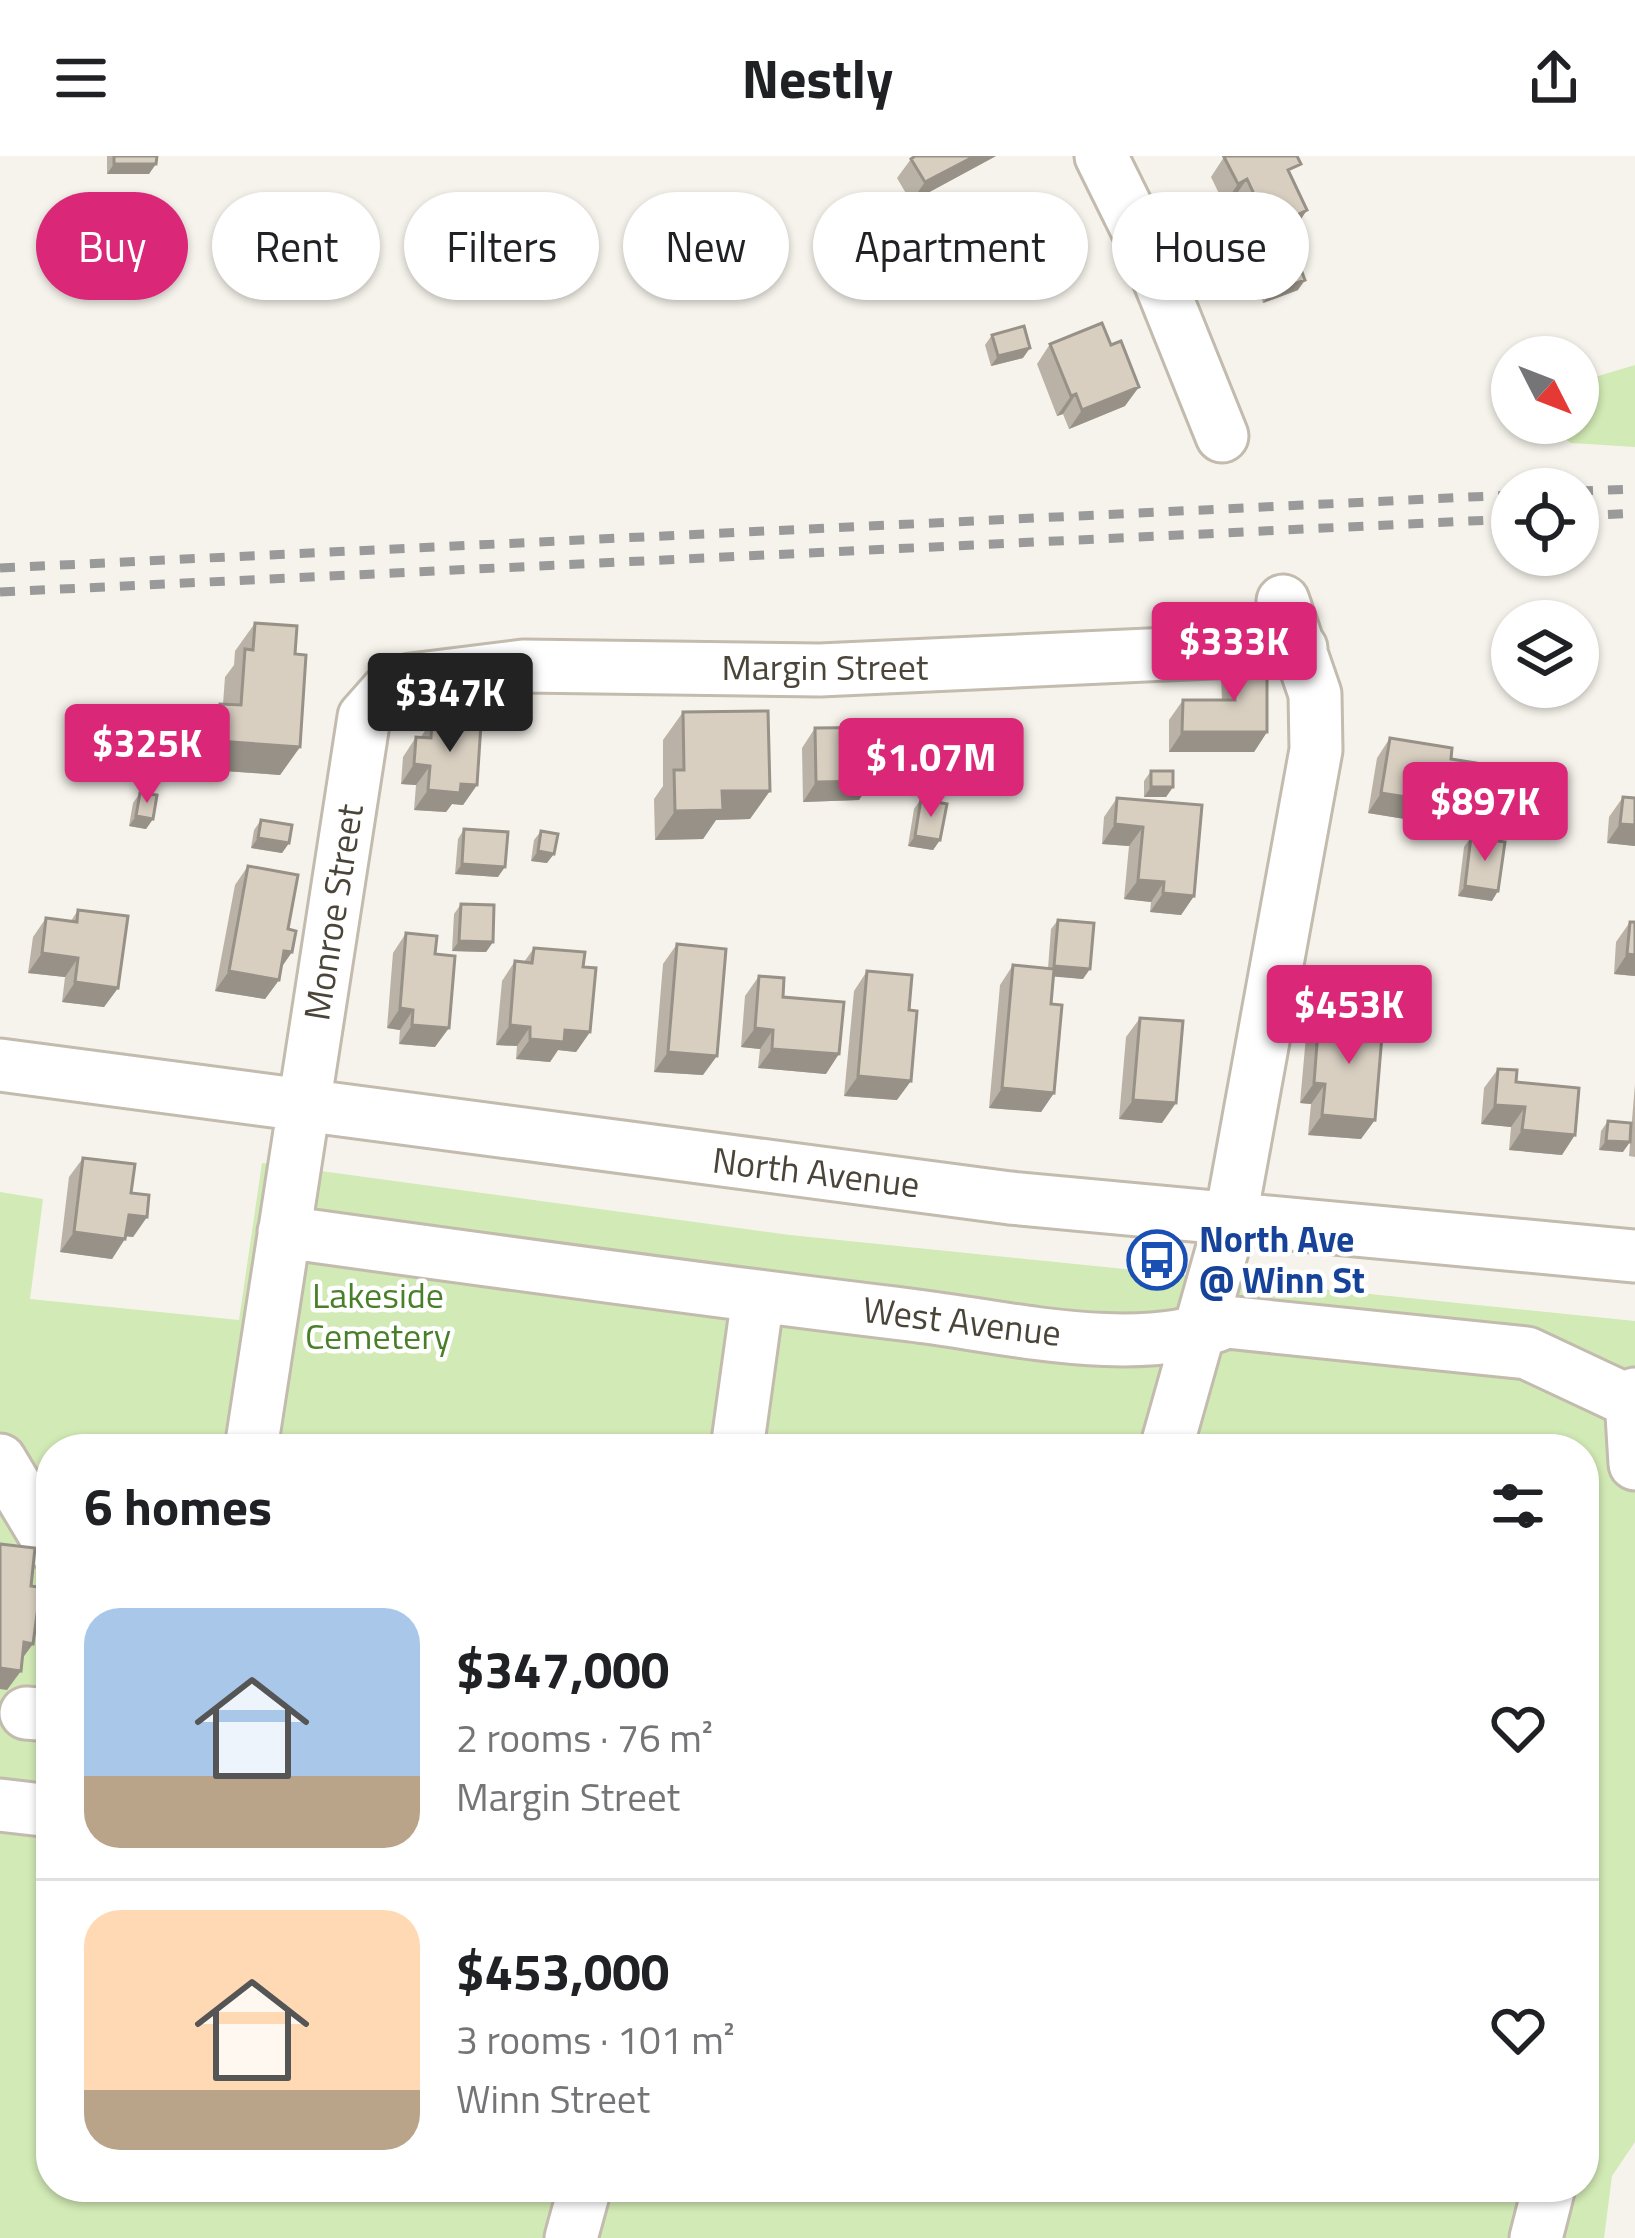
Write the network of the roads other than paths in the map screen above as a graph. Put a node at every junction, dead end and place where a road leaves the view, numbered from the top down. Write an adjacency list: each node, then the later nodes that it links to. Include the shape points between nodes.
1 (1101, 156): 2 (street)
2 (1222, 436)
3 (1282, 601): 4 (street)
4 (1300, 648): 5 (street, Margin Street, via 820,670 523,666 412,680 387,691); 8 (street, via 1315,694 1316,750)
5 (364, 717): 7 (street, Monroe Street)
6 (0, 1064): 7 (street, North Avenue)
7 (303, 1108): 8 (street, North Avenue); 9 (street, Monroe Street)
8 (1230, 1222): 10 (street, North Avenue); 12 (street)
9 (284, 1232): 11 (street, West Avenue); 14 (street, Monroe Street)
10 (1635, 1256)
11 (758, 1297): 12 (street, West Avenue, via 1133,1340); 15 (street)
12 (1198, 1334): 13 (street, West Avenue, via 1226,1322 1527,1353); 16 (street)
13 (1633, 1396): 18 (street, West Avenue)
14 (253, 1434)
15 (739, 1434)
16 (1170, 1434)
17 (0, 1460): 19 (street)
18 (1635, 1464)
19 (36, 1520)
20 (0, 1805): 21 (street)
21 (36, 1809)
22 (581, 2202): 24 (street)
23 (1545, 2202): 25 (street)
24 (571, 2238)
25 (1536, 2238)

